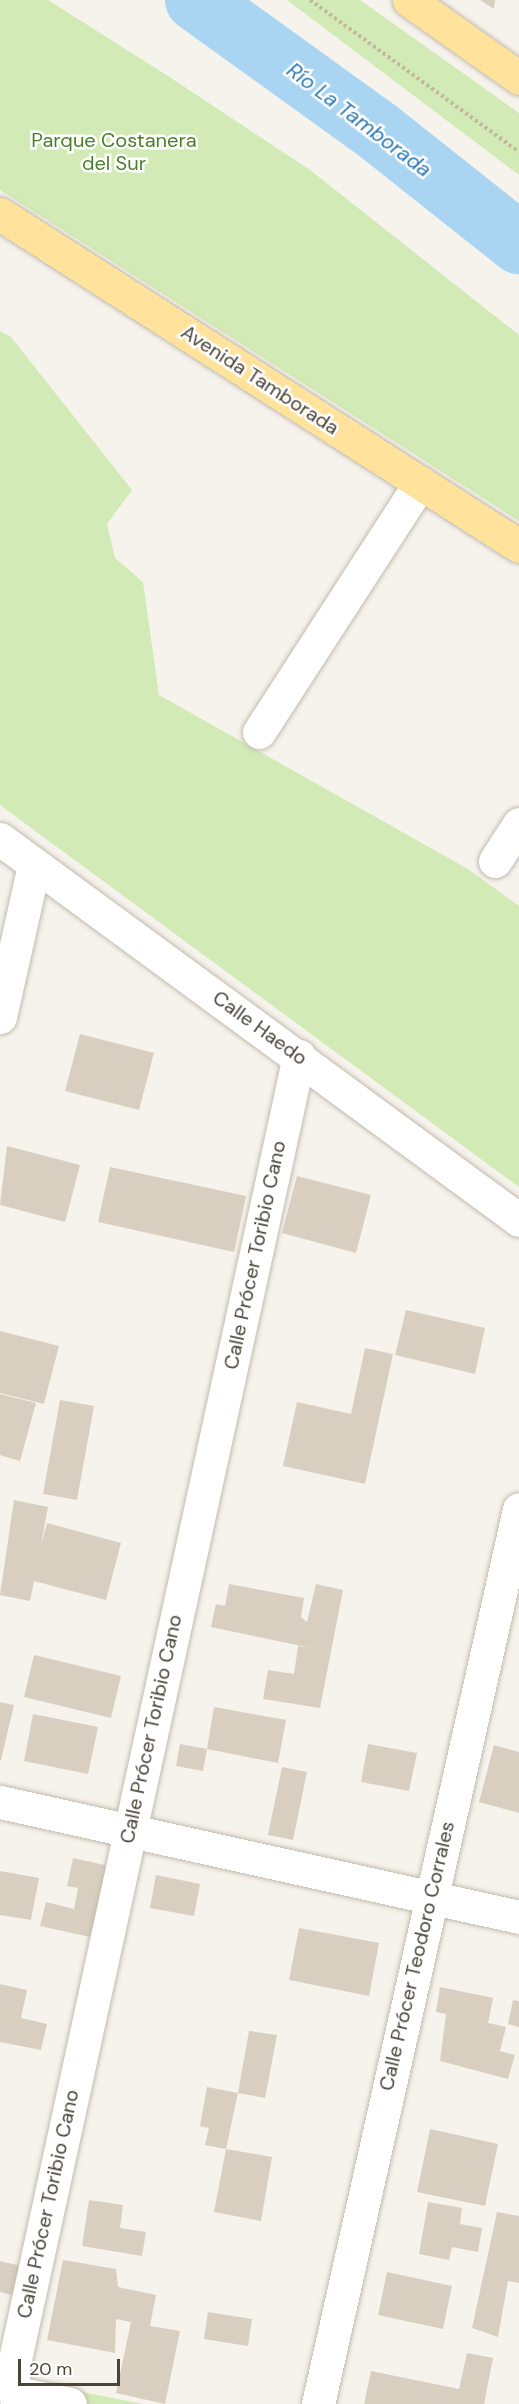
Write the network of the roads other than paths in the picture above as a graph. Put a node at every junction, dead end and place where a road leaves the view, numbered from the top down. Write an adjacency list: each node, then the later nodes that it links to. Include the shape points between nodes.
1 (409, 0): 2 (main road)
2 (519, 78)
3 (0, 214): 4 (main road, Avenida Tamborada)
4 (420, 483): 5 (main road, Avenida Tamborada); 6 (street)
5 (519, 546)
6 (260, 732)
7 (519, 824): 9 (street)
8 (0, 839): 10 (street, Calle Haedo)
9 (495, 861)
10 (34, 865): 11 (street); 12 (street, Calle Haedo)
11 (0, 1017)
12 (299, 1056): 13 (street, Calle Haedo); 16 (street, Calle Prócer Toribio Cano)
13 (519, 1220)
14 (519, 1509): 17 (street, Calle Prócer Teodoro Corrales)
15 (0, 1802): 16 (street)
16 (129, 1830): 17 (street); 19 (street, Calle Prócer Toribio Cano, via 12,2373)
17 (430, 1897): 18 (street); 21 (street, Calle Prócer Teodoro Corrales)
18 (519, 1917)
19 (16, 2398): 20 (street)
20 (70, 2404)
21 (318, 2404)

